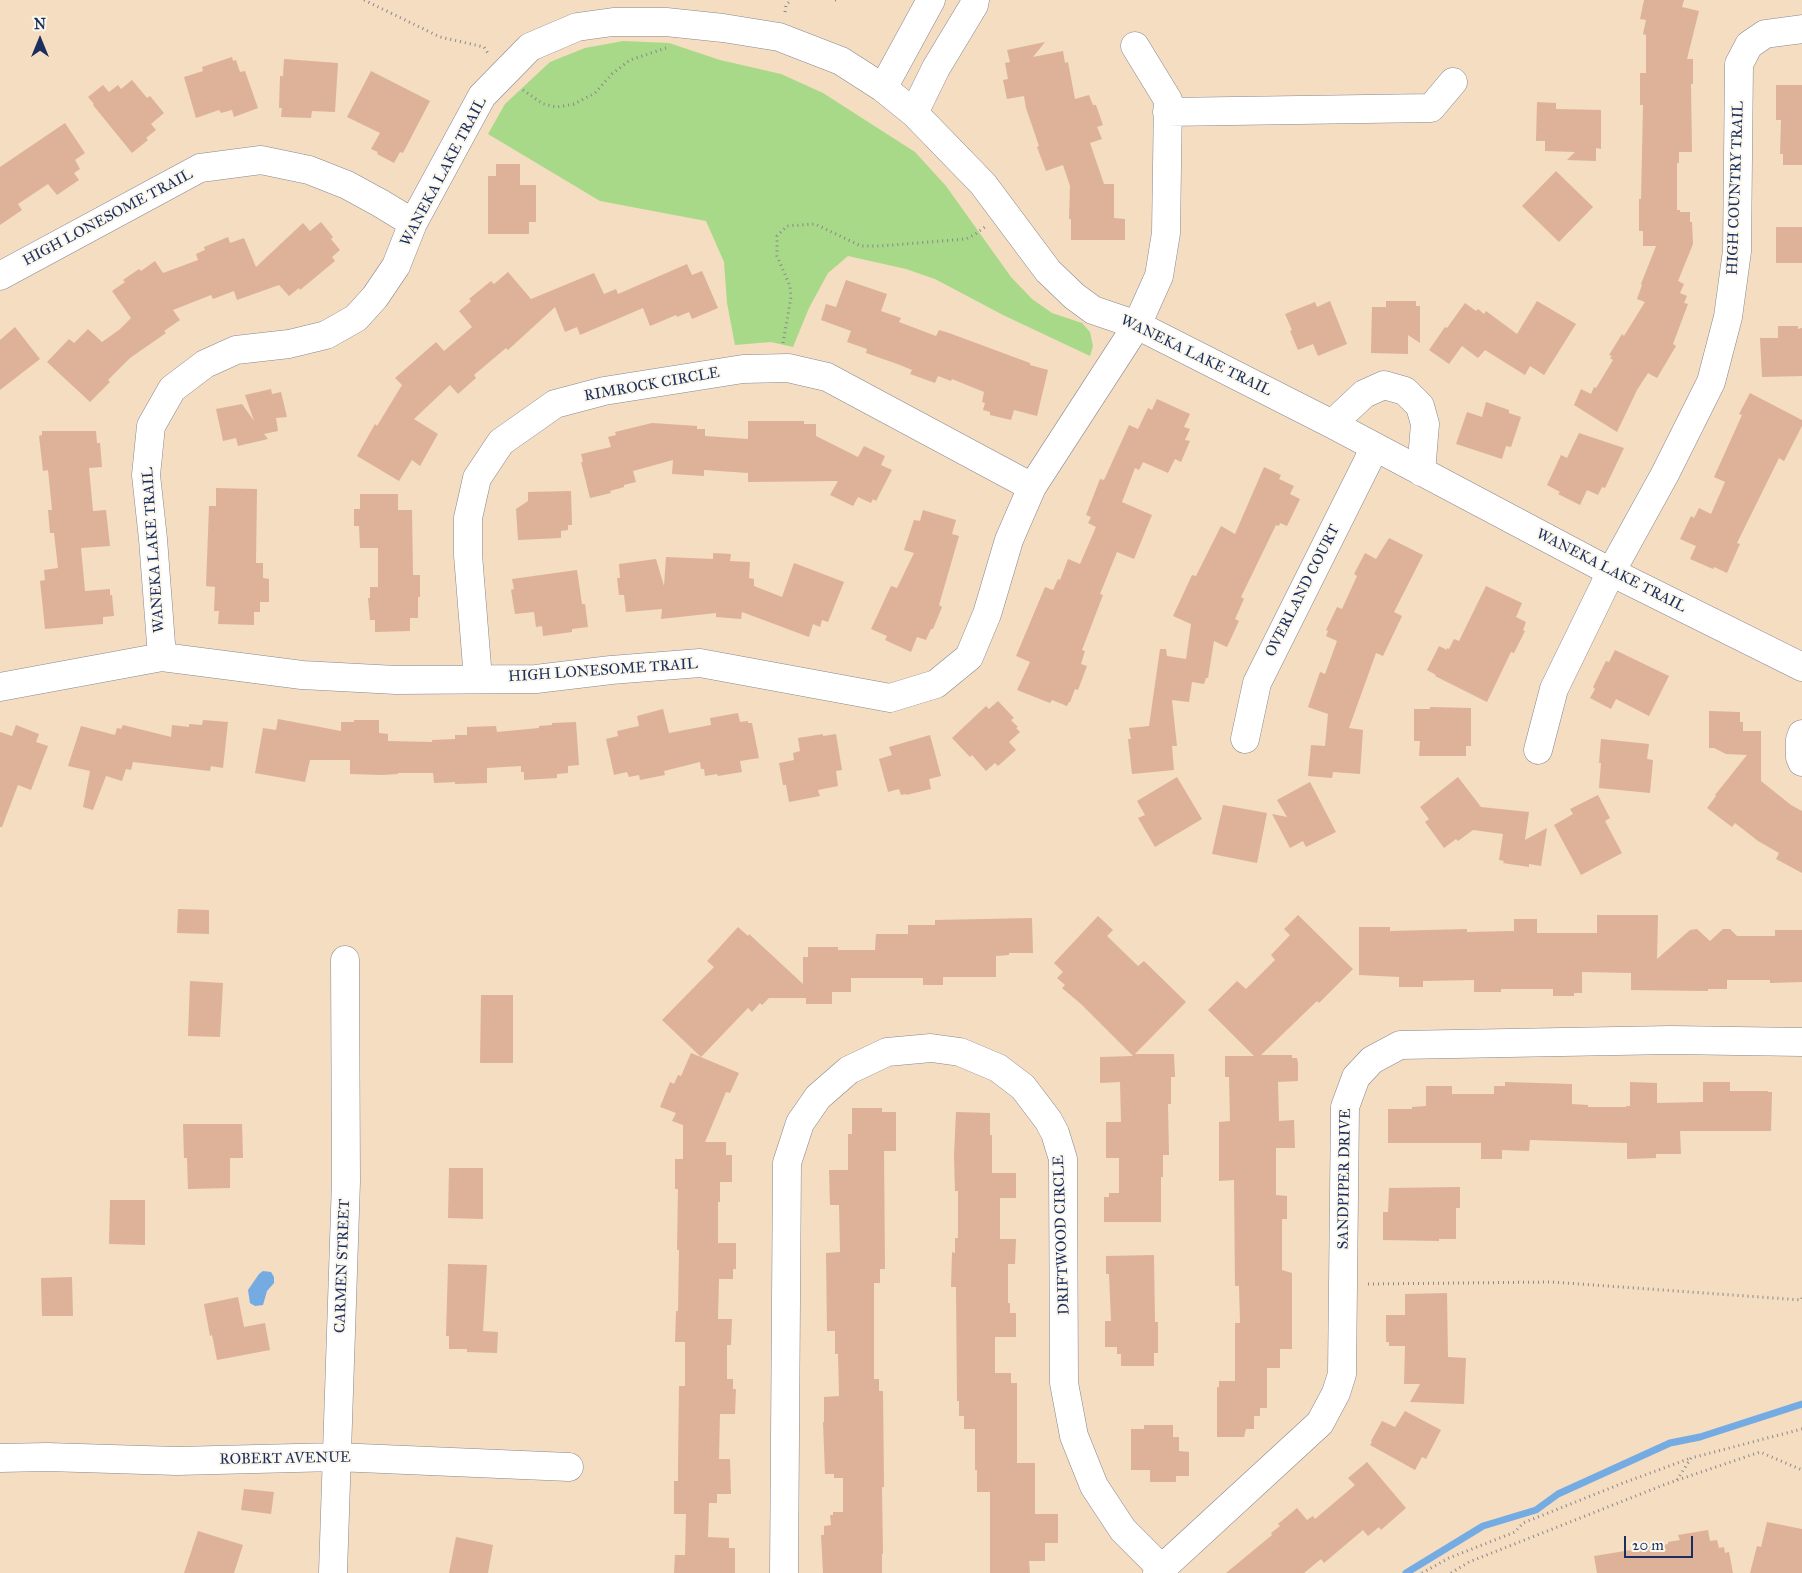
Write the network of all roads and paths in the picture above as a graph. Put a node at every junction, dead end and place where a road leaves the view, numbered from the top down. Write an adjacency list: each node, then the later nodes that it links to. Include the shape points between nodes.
1 (364, 0): 7 (path, via 440,37 484,47)
2 (931, 0): 9 (street)
3 (975, 0): 11 (street)
4 (1802, 29): 21 (street, HIGH COUNTRY TRAIL, via 1765,34 1749,45 1739,64 1737,251 1728,317 1711,382)
5 (1135, 46): 10 (street, HIGH LONESOME TRAIL, via 1168,100)
6 (668, 48): 7 (path, via 630,60 595,93 574,104 543,104)
7 (503, 74): 9 (street, WANEKA LAKE TRAIL, via 530,47 577,27 613,22 666,22 779,37 841,61); 13 (street, WANEKA LAKE TRAIL, via 482,96)
8 (1453, 82): 10 (street, via 1431,108)
9 (883, 88): 11 (street, WANEKA LAKE TRAIL)
10 (1167, 112): 15 (street, HIGH LONESOME TRAIL, via 1166,233 1159,276)
11 (914, 113): 12 (street, WANEKA LAKE TRAIL, via 983,184)
12 (1004, 213): 15 (street, WANEKA LAKE TRAIL, via 1048,272 1074,296 1093,310); 16 (path, via 966,238 880,246 861,246 815,224 787,226 777,236 777,256 790,286 791,297)
13 (413, 223): 14 (street, HIGH LONESOME TRAIL, via 347,185 309,170 261,160 200,168); 22 (street, WANEKA LAKE TRAIL, via 396,266 356,318 326,335 289,344 236,350 205,364 172,389 150,426 146,475)
14 (0, 276)
15 (1137, 325): 17 (street, WANEKA LAKE TRAIL); 20 (street, HIGH LONESOME TRAIL)
16 (776, 368): 20 (street, RIMROCK CIRCLE, via 827,377); 24 (street, RIMROCK CIRCLE, via 742,370 604,391 555,404 502,442 477,478 468,518)
17 (1332, 424): 18 (street, WANEKA LAKE TRAIL); 19 (street, via 1364,394 1384,385 1406,391 1420,406 1425,424)
18 (1375, 447): 19 (street, WANEKA LAKE TRAIL); 27 (street, OVERLAND COURT, via 1257,683)
19 (1421, 472): 21 (street, WANEKA LAKE TRAIL)
20 (1032, 487): 24 (street, HIGH LONESOME TRAIL, via 1009,540 987,614 969,657 936,684 890,698 700,663 536,680)
21 (1611, 572): 23 (street, WANEKA LAKE TRAIL); 28 (street, HIGH COUNTRY TRAIL, via 1554,689)
22 (162, 657): 24 (street, HIGH LONESOME TRAIL, via 302,675 396,680); 25 (street, HIGH LONESOME TRAIL)
23 (1802, 668)
24 (478, 679)
25 (0, 687)
26 (1802, 734): 29 (street)
27 (1245, 739)
28 (1538, 750)
29 (1802, 762)
30 (345, 960): 35 (street, CARMEN STREET, via 346,1181)
31 (1802, 1042): 32 (street, SANDPIPER DRIVE, via 1671,1040 1400,1045 1372,1060 1356,1077 1344,1107)
32 (1342, 1283): 33 (path, via 1552,1282); 41 (street, SANDPIPER DRIVE, via 1342,1374 1320,1423)
33 (1802, 1298)
34 (1802, 1429): 37 (path)
35 (336, 1457): 36 (street, ROBERT AVENUE, via 177,1461); 38 (street, ROBERT AVENUE); 42 (street, CARMEN STREET)
36 (0, 1458)
37 (1691, 1458): 40 (path); 44 (path, via 1523,1523 1515,1532 1449,1558)
38 (570, 1467)
39 (1802, 1470): 40 (path, via 1760,1452)
40 (1677, 1480): 45 (path, via 1469,1562)
41 (1159, 1571): 43 (street, DRIFTWOOD CIRCLE, via 1123,1530 1094,1486 1074,1436 1064,1383 1063,1160 1055,1134 1023,1087 998,1068 960,1052 931,1048 887,1052 849,1070 818,1097 800,1123 787,1162)
42 (333, 1573)
43 (784, 1573)
44 (1422, 1573)
45 (1451, 1573)

